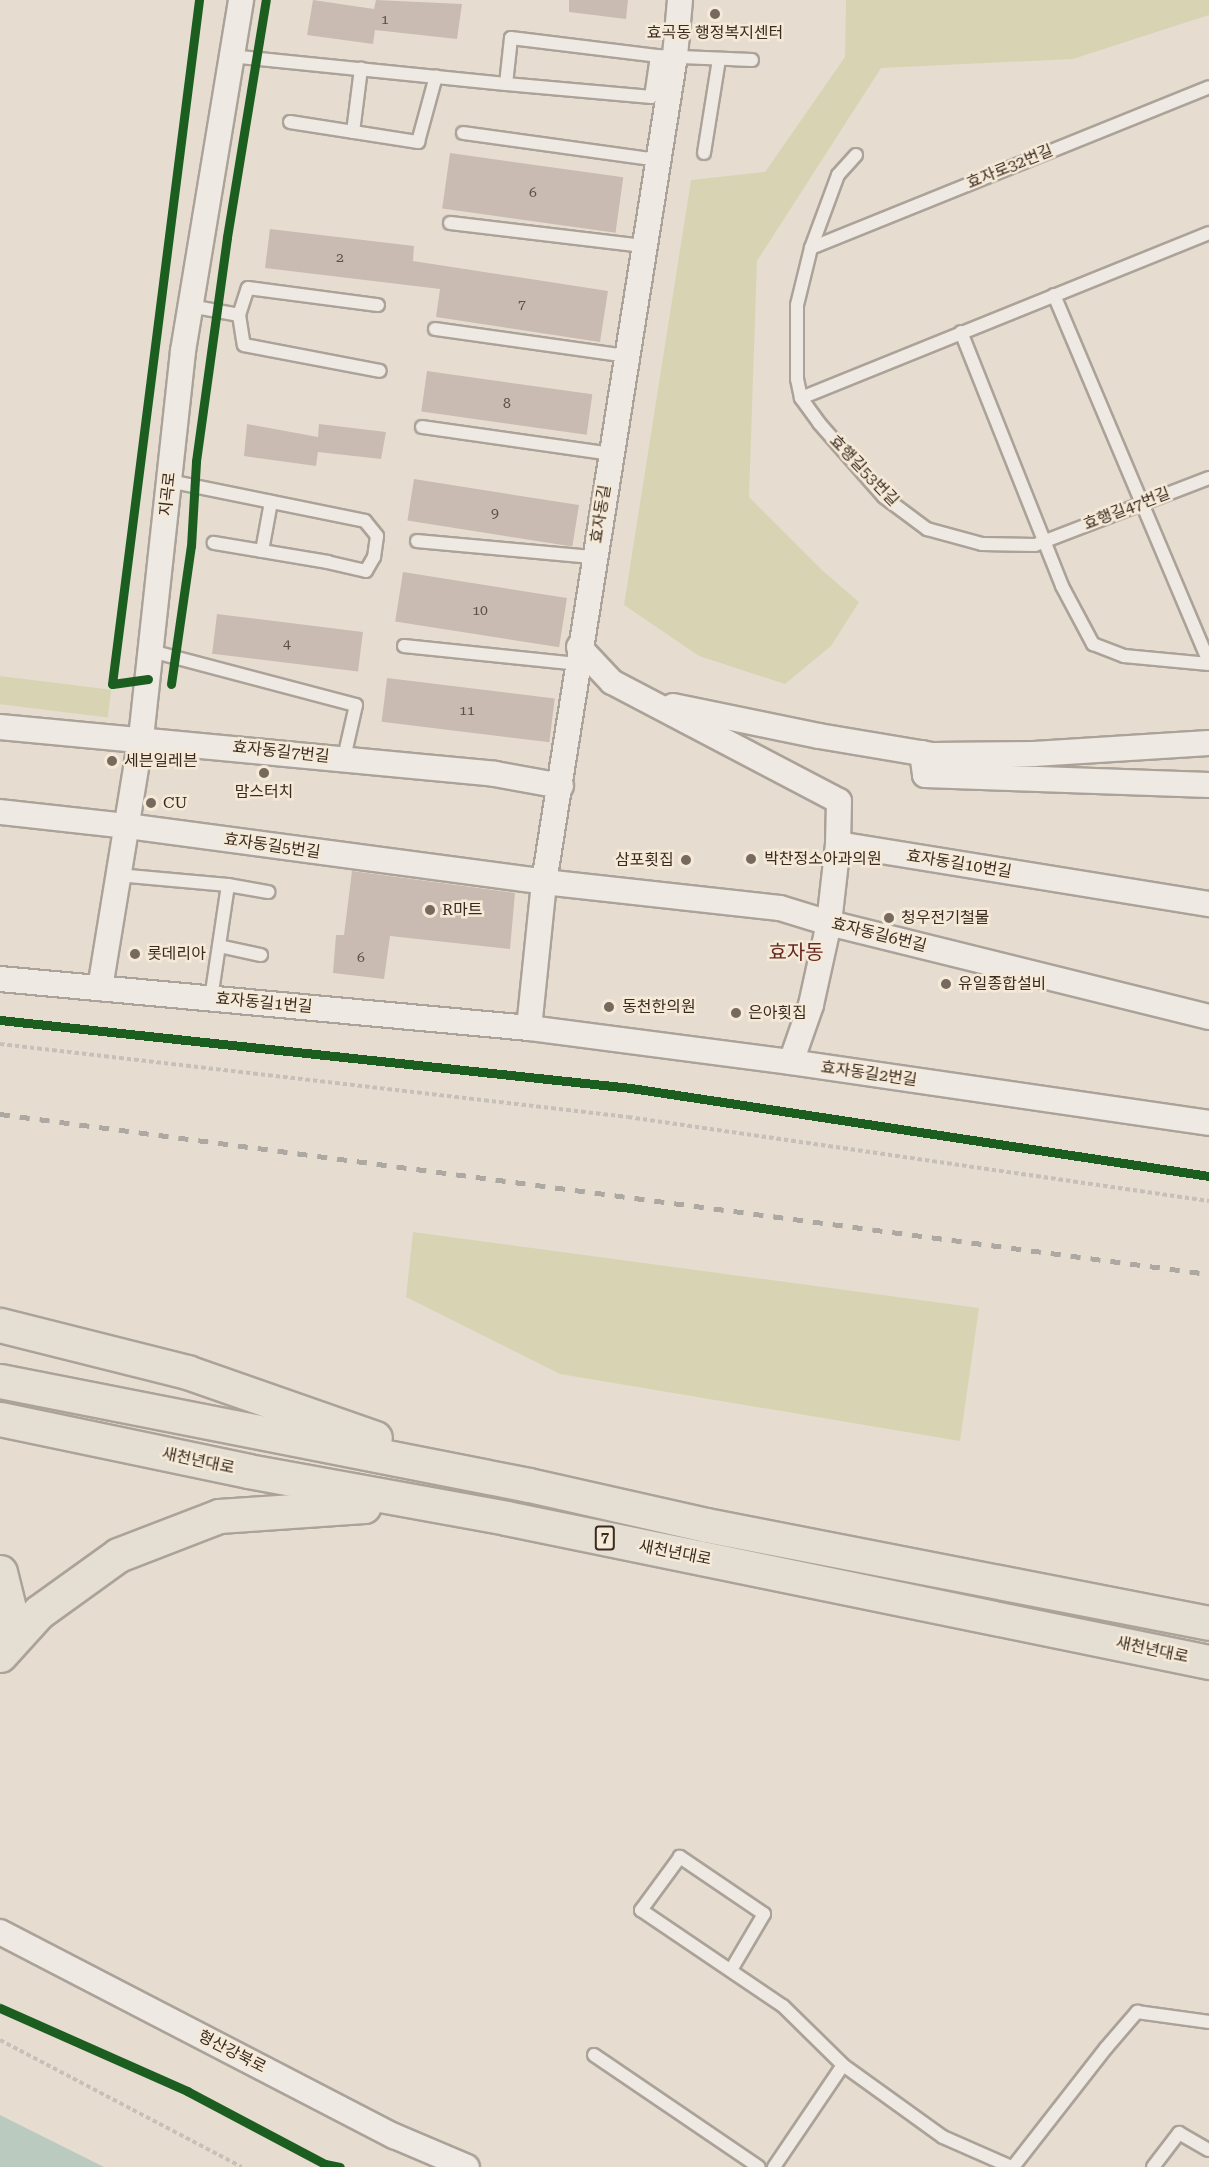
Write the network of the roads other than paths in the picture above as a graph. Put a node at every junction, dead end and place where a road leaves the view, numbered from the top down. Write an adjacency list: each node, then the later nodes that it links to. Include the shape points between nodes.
1 (241, 0): 3 (street, 지곡로)
2 (680, 0): 4 (street, 효자동길)
3 (230, 56): 7 (lane); 23 (street, 지곡로)
4 (666, 56): 5 (lane); 9 (lane, via 651,97); 9 (lane, via 511,38); 16 (street, 효자동길)
5 (719, 59): 6 (lane); 14 (lane)
6 (752, 60)
7 (361, 69): 8 (lane); 12 (lane)
8 (436, 76): 9 (lane); 12 (lane, via 418,142)
9 (506, 84)
10 (1209, 87): 20 (lane, 효자로32번길)
11 (290, 122): 12 (lane)
12 (352, 132)
13 (463, 133): 16 (lane)
14 (704, 153)
15 (856, 155): 20 (lane, via 838,175)
16 (658, 160): 19 (street, 효자동길)
17 (450, 223): 19 (lane)
18 (1209, 233): 21 (lane)
19 (644, 246): 27 (street, 효자동길)
20 (811, 248): 29 (lane, via 797,305 797,380)
21 (1054, 296): 26 (lane); 35 (lane)
22 (378, 305): 24 (lane, via 248,288)
23 (190, 306): 24 (lane); 33 (street, 지곡로)
24 (239, 315): 28 (lane, via 244,345)
25 (435, 329): 27 (lane)
26 (961, 332): 29 (lane); 37 (lane)
27 (627, 356): 31 (street, 효자동길)
28 (380, 371)
29 (801, 398): 37 (lane, 효행길53번길, via 884,497 927,529 982,544 1035,545)
30 (422, 427): 31 (lane)
31 (611, 454): 40 (street, 효자동길)
32 (1209, 478): 35 (lane, 효행길47번길)
33 (169, 481): 34 (lane); 42 (street, 지곡로)
34 (271, 502): 39 (lane); 39 (lane, via 364,521 377,536 374,557 366,571)
35 (1140, 504): 37 (lane, 효행길47번길); 44 (lane)
36 (417, 541): 40 (lane)
37 (1044, 541): 44 (lane, via 1062,586 1093,644 1124,656)
38 (214, 543): 39 (lane)
39 (262, 551)
40 (594, 557): 43 (street, 효자동길)
41 (404, 646): 43 (lane)
42 (151, 651): 47 (street, 지곡로); 50 (lane, via 356,705)
43 (578, 656): 45 (street, via 612,682); 52 (street, 효자동길)
44 (1209, 663)
45 (646, 700): 49 (street); 55 (street, via 838,801)
46 (0, 727): 47 (street, 효자동길7번길)
47 (141, 738): 50 (street, 효자동길7번길); 54 (street, 지곡로)
48 (1209, 743): 49 (street, via 1034,754)
49 (922, 753): 51 (street, via 925,775)
50 (344, 758): 52 (street, 효자동길7번길, via 495,774)
51 (1209, 785)
52 (561, 786): 57 (street, 효자동길)
53 (0, 812): 54 (street, 효자동길5번길)
54 (127, 826): 56 (street, 지곡로); 57 (street, 효자동길5번길)
55 (838, 844): 60 (street, 효자동길10번길); 61 (street)
56 (118, 875): 58 (lane); 65 (street, 지곡로)
57 (544, 882): 61 (street, 효자동길6번길, via 780,908); 68 (street, 효자동길)
58 (228, 885): 59 (lane); 62 (lane)
59 (268, 892)
60 (1209, 904)
61 (829, 923): 67 (street, 효자동길6번길); 69 (street, via 811,1005)
62 (219, 946): 63 (lane); 66 (lane)
63 (261, 955)
64 (0, 979): 65 (street, 효자동길1번길)
65 (99, 988): 66 (street, 효자동길1번길)
66 (211, 999): 68 (street, 효자동길1번길)
67 (1209, 1017)
68 (528, 1028): 69 (street, 효자동길2번길)
69 (791, 1062): 70 (street, 효자동길2번길)
70 (1209, 1123)
71 (0, 1325): 74 (main road, via 187,1371)
72 (0, 1381): 74 (main road, 새천년대로 / 7)
73 (0, 1419): 75 (main road, 새천년대로 / 7, via 248,1471)
74 (490, 1478): 77 (main road, 새천년대로 / 7, via 706,1525)
75 (506, 1518): 79 (main road, via 353,1505 219,1516 118,1555 39,1612); 80 (main road, 새천년대로 / 7)
76 (0, 1572): 78 (main road, via 9,1609)
77 (1209, 1623)
78 (0, 1630)
79 (0, 1655)
80 (1209, 1662)
81 (0, 1932): 87 (street, 형산강북로, via 394,2136)
82 (731, 1970): 82 (lane, via 640,1910 680,1857 764,1914); 85 (lane, via 783,2006)
83 (1209, 2022): 90 (lane, via 1137,2012)
84 (594, 2055): 88 (lane)
85 (843, 2065): 89 (lane); 90 (lane, via 943,2137)
86 (1209, 2150): 91 (lane, via 1179,2133)
87 (467, 2167)
88 (759, 2167)
89 (774, 2167)
90 (1012, 2167)
91 (1153, 2167)

